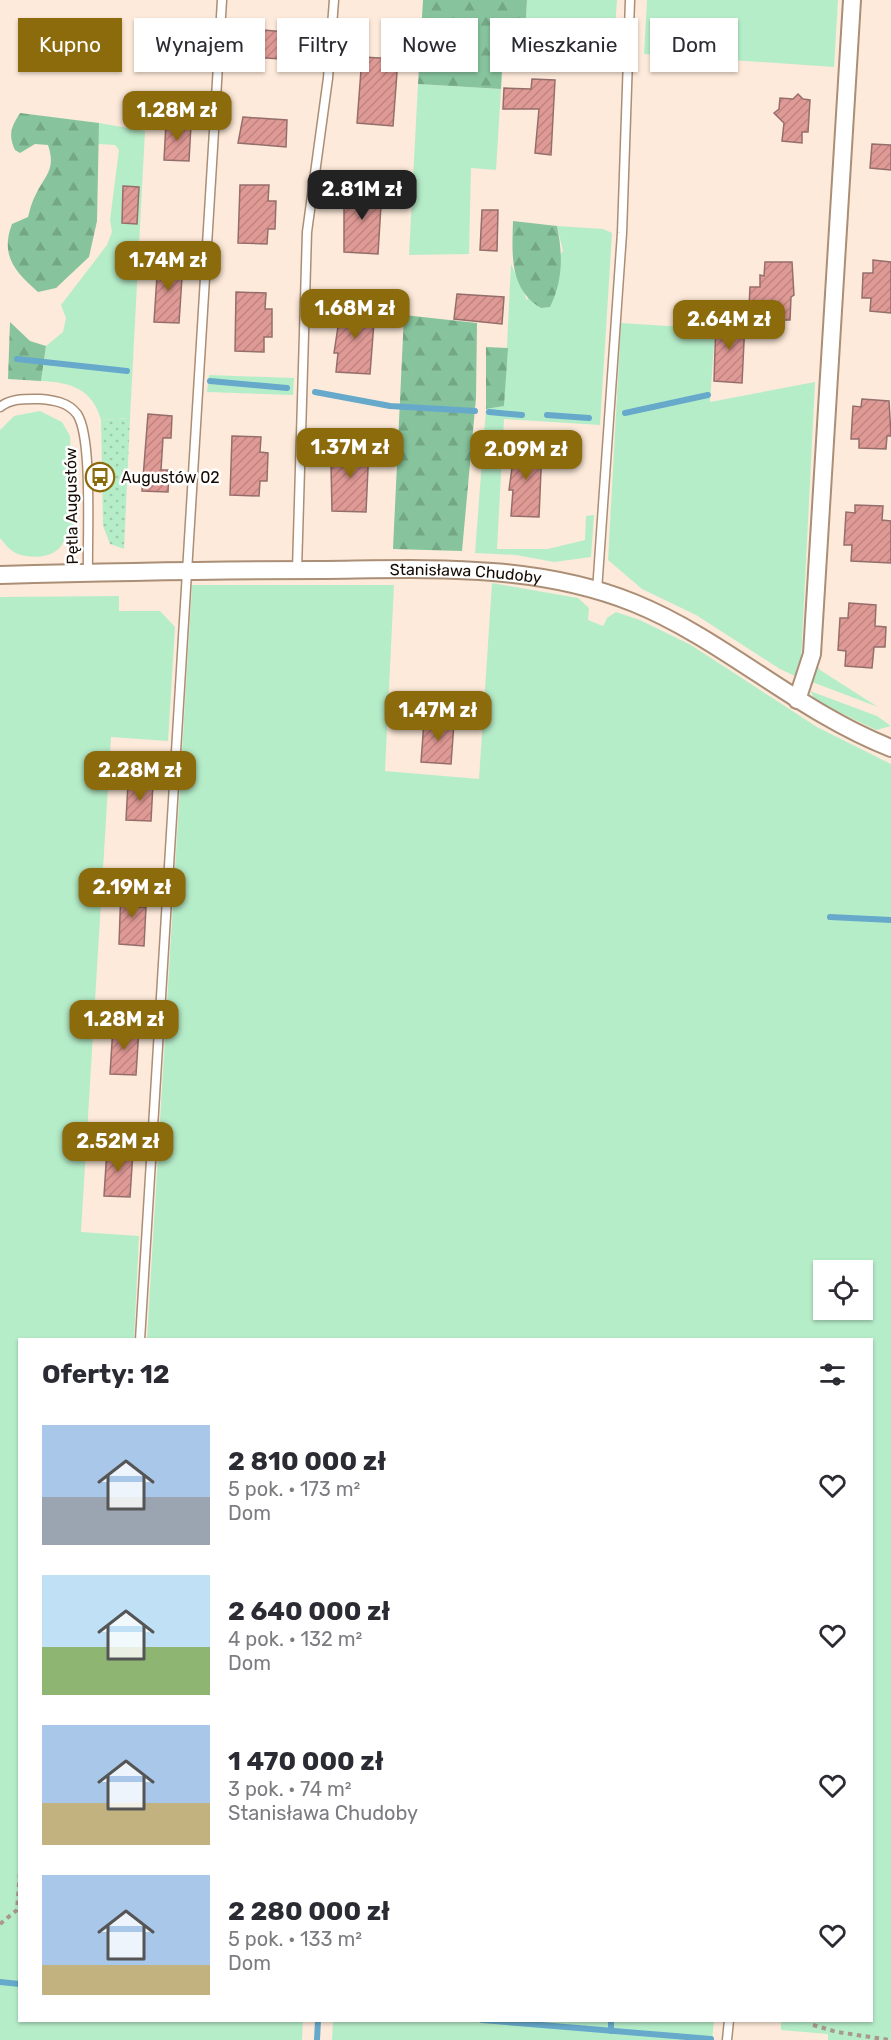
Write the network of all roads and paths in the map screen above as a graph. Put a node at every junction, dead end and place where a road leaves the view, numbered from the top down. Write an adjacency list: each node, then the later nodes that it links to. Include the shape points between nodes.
1 (222, 0): 6 (lane)
2 (334, 0): 7 (lane, via 328,78 307,232)
3 (630, 0): 10 (lane, via 622,232)
4 (852, 0): 11 (street, via 812,654)
5 (0, 407): 8 (lane, Pętla Augustów, via 12,400 48,400 71,408 80,420 85,448)
6 (186, 570): 7 (street, Stanisława Chudoby); 8 (street, Stanisława Chudoby); 13 (lane)
7 (297, 570): 10 (street, Stanisława Chudoby, via 494,571)
8 (88, 573): 9 (street, Stanisława Chudoby)
9 (0, 575)
10 (597, 591): 11 (street, Stanisława Chudoby, via 634,603 672,622)
11 (797, 700): 12 (street, Stanisława Chudoby, via 858,735)
12 (891, 748)
13 (141, 1338)
14 (18, 1897): 15 (path, via 17,1910)
15 (0, 1924)
16 (729, 2022): 18 (lane)
17 (813, 2025): 19 (path)
18 (727, 2040)
19 (890, 2040)

